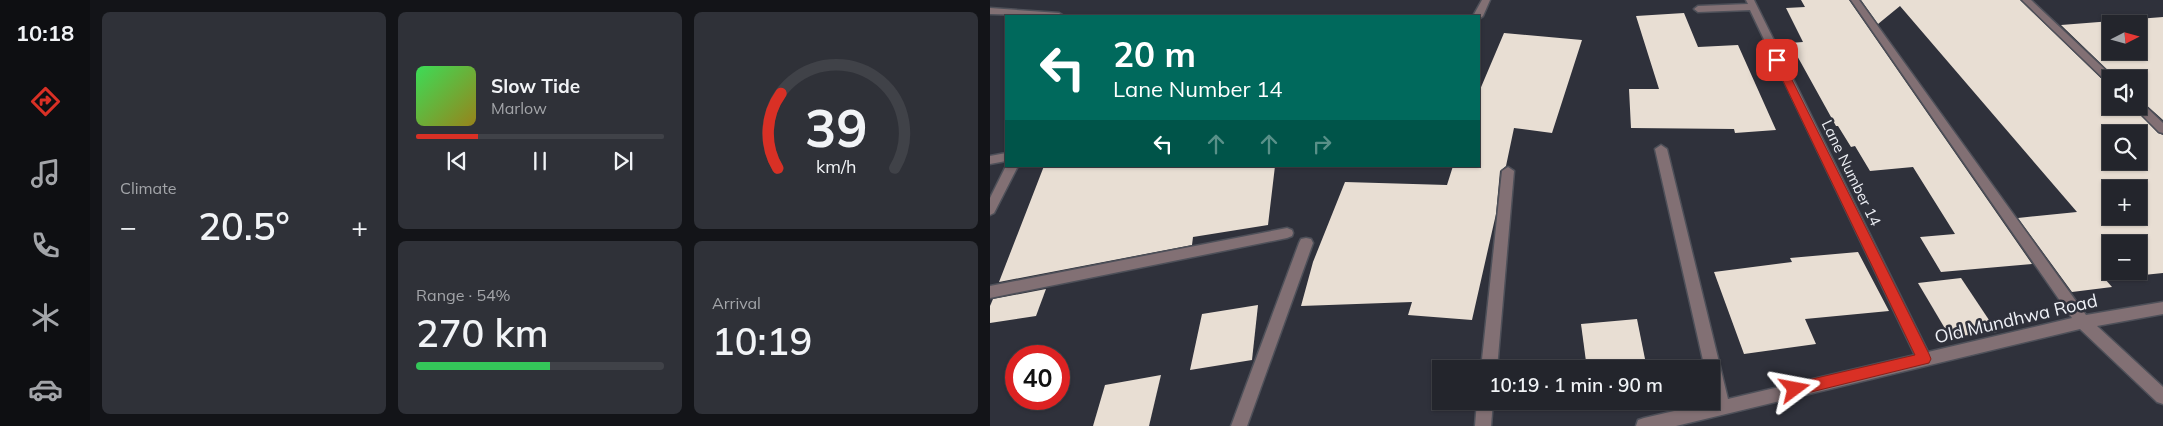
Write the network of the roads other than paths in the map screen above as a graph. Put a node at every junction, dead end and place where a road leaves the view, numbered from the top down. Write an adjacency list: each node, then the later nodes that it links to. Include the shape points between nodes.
1 (1486, 0): 8 (street)
2 (1855, 0): 22 (street)
3 (2026, 0): 9 (street)
4 (1751, 4): 5 (street); 23 (street, Lane Number 14)
5 (1698, 9)
6 (990, 11): 7 (street)
7 (1045, 15)
8 (1478, 15)
9 (2102, 72)
10 (2147, 114): 11 (street)
11 (2163, 129)
12 (1662, 149): 26 (street)
13 (1005, 158): 14 (street)
14 (990, 160)
15 (1012, 167): 17 (street)
16 (1508, 171): 24 (street)
17 (990, 210)
18 (1287, 234): 20 (street)
19 (1306, 243): 28 (street)
20 (990, 292)
21 (2163, 308): 22 (street, Old Mundhwa Road)
22 (2083, 322): 23 (street, Old Mundhwa Road); 25 (street)
23 (1924, 359): 26 (street, Old Mundhwa Road)
24 (1489, 360)
25 (2163, 397)
26 (1722, 407): 30 (street, Old Mundhwa Road)
27 (1484, 410): 29 (street)
28 (1239, 426)
29 (1483, 426)
30 (1644, 426)

